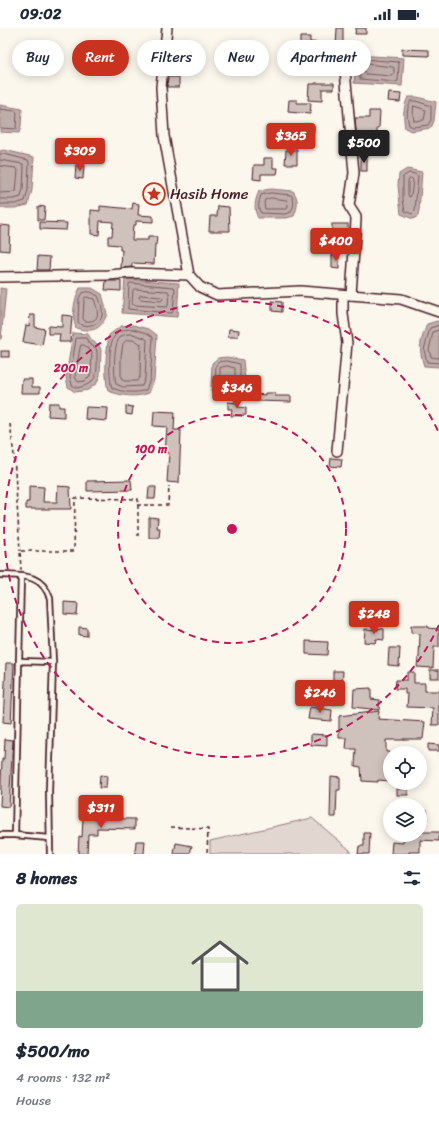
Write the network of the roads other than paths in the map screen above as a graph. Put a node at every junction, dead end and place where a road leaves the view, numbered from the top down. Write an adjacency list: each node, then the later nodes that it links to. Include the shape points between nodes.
1 (167, 28): 3 (street, via 161,87 164,136)
2 (346, 76): 5 (street, via 354,173 349,206 356,217)
3 (189, 275): 4 (street, via 131,273); 5 (street, via 200,287 217,295 300,291)
4 (0, 277)
5 (347, 295): 6 (street, via 401,299); 7 (street, via 344,321 347,343)
6 (439, 312)
7 (337, 451)
8 (0, 575): 9 (lane)
9 (21, 576): 10 (lane); 11 (lane, via 32,577 47,589 50,598)
10 (19, 661): 11 (lane); 13 (lane)
11 (53, 662): 14 (lane)
12 (0, 834): 13 (lane)
13 (15, 835): 14 (lane)
14 (48, 838): 15 (lane)
15 (50, 854)

